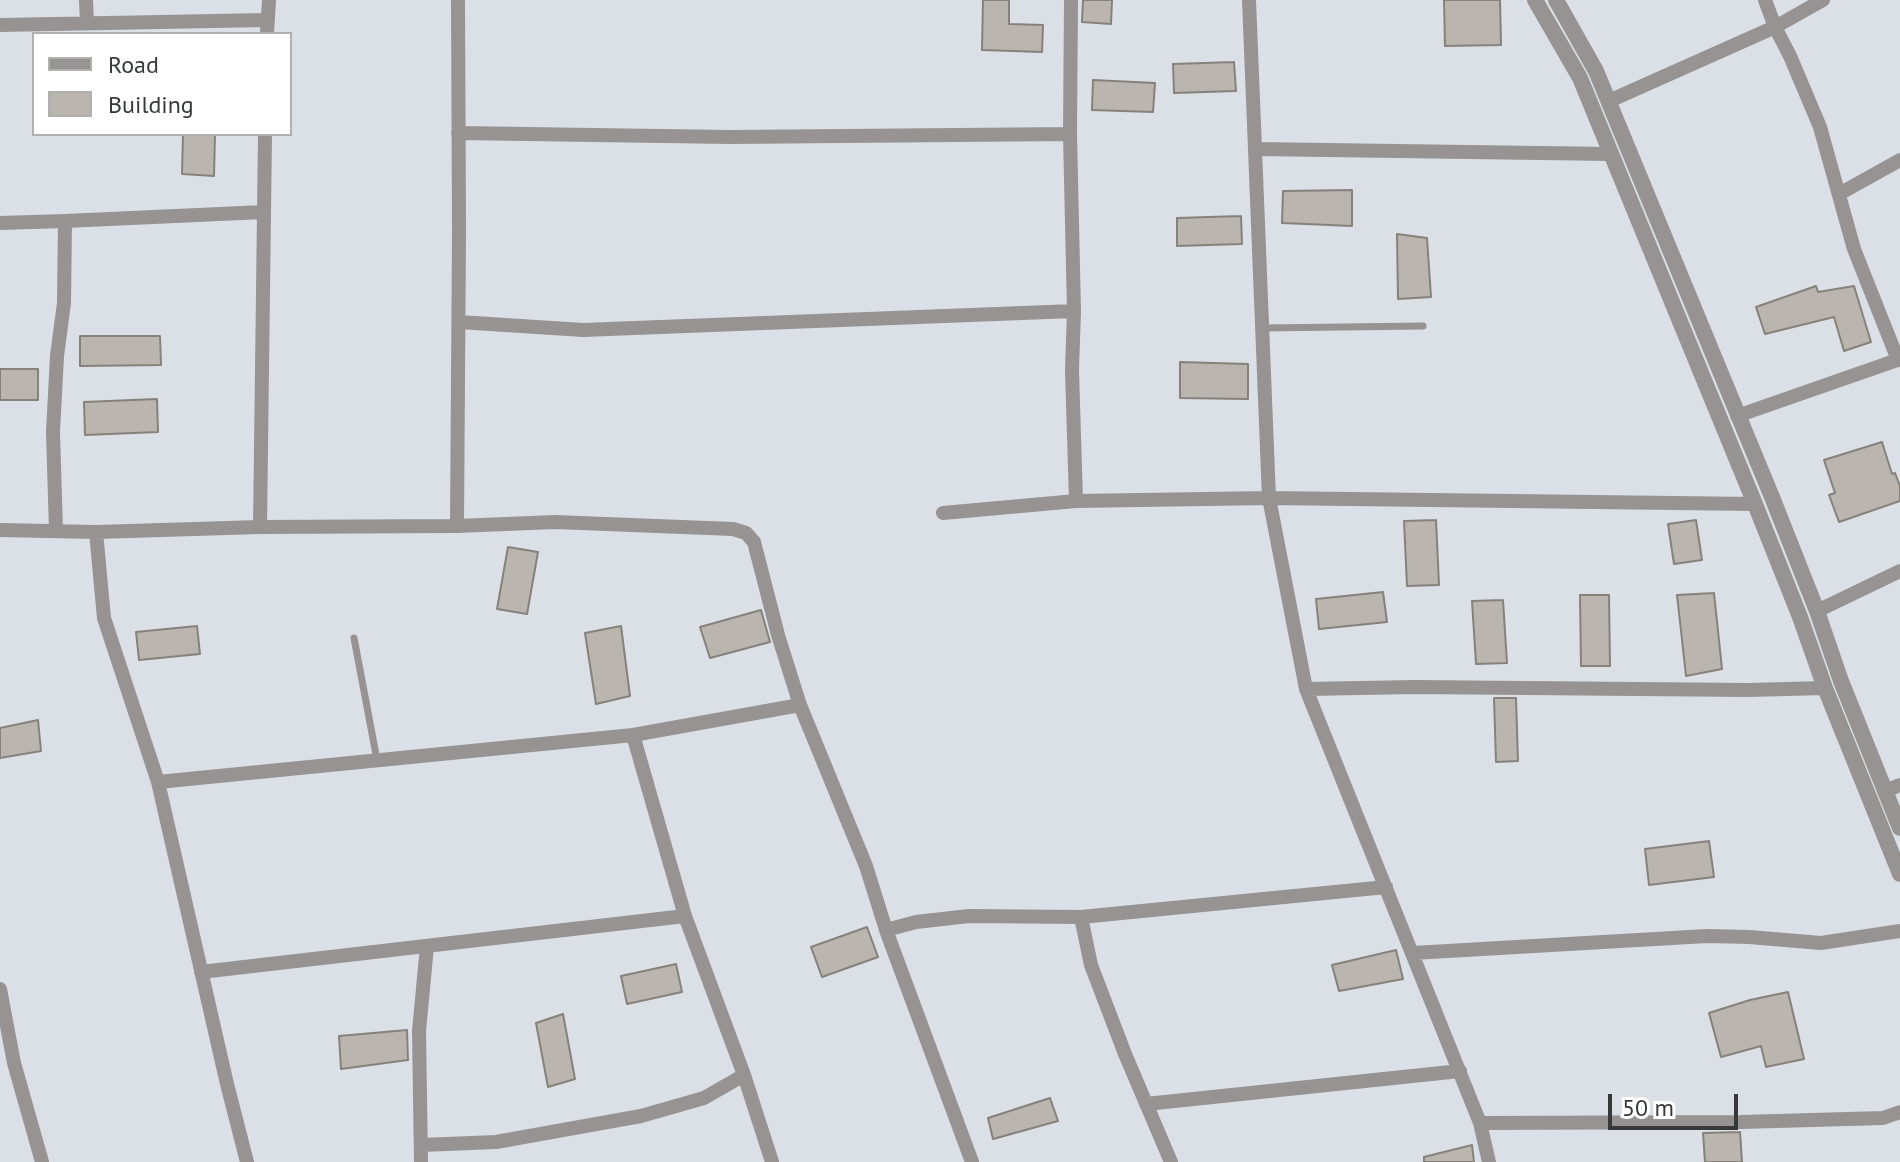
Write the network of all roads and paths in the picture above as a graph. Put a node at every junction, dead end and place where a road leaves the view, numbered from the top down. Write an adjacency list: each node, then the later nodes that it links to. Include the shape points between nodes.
1 (86, 0): 10 (street)
2 (269, 0): 12 (street)
3 (458, 0): 15 (street)
4 (1071, 0): 16 (street)
5 (1249, 0): 18 (street)
6 (1535, 0): 19 (street, via 1580,78)
7 (1556, 0): 14 (street)
8 (1765, 0): 13 (street)
9 (1823, 0): 13 (street)
10 (87, 22): 11 (street); 12 (street)
11 (0, 25)
12 (267, 27)
13 (1775, 27): 14 (street); 21 (street, via 1820,127)
14 (1609, 101): 30 (street)
15 (458, 133): 16 (street); 26 (street)
16 (1070, 134): 25 (street)
17 (265, 136): 22 (street)
18 (1255, 149): 19 (street); 28 (street)
19 (1611, 154): 33 (street)
20 (1900, 160): 21 (street)
21 (1839, 194): 29 (street, via 1854,249)
22 (264, 212): 23 (street); 36 (street)
23 (65, 221): 24 (street); 38 (street, via 53,432)
24 (0, 223)
25 (1074, 311): 26 (street, via 583,330); 32 (street)
26 (459, 322): 35 (street)
27 (1423, 326): 28 (lane)
28 (1263, 328): 31 (street)
29 (1899, 359): 30 (street)
30 (1737, 416): 41 (street)
31 (1269, 498): 32 (street); 33 (street); 44 (street)
32 (1076, 501): 34 (street)
33 (1755, 504): 43 (street)
34 (943, 513)
35 (457, 526): 36 (street); 45 (street, via 555,522 746,533 754,542)
36 (260, 527): 39 (street)
37 (0, 530): 38 (street)
38 (56, 531): 39 (street)
39 (96, 532): 48 (street, via 104,618)
40 (1900, 571): 41 (street)
41 (1817, 611): 49 (street, via 1841,681)
42 (354, 638): 47 (lane)
43 (1825, 688): 44 (street); 51 (street)
44 (1306, 689): 52 (street)
45 (800, 705): 46 (street); 55 (street, via 866,866)
46 (633, 735): 47 (street); 53 (street)
47 (377, 760): 48 (street)
48 (158, 782): 59 (street)
49 (1892, 788): 50 (street)
50 (1900, 828)
51 (1900, 874)
52 (1386, 887): 54 (street); 58 (street)
53 (685, 916): 57 (street); 63 (street)
54 (1081, 917): 55 (street, via 969,916); 64 (street, via 1091,965)
55 (886, 930): 72 (street)
56 (1900, 931): 58 (street, via 1821,943 1707,936)
57 (427, 946): 59 (street); 67 (street, via 419,1031)
58 (1413, 953): 62 (street)
59 (201, 972): 69 (street)
60 (0, 989): 61 (street)
61 (7, 1064): 68 (street)
62 (1460, 1071): 64 (street); 66 (street)
63 (744, 1075): 67 (street, via 704,1098 641,1116 496,1142); 71 (street)
64 (1146, 1104): 73 (street)
65 (1900, 1112): 66 (street, via 1883,1118 1741,1122)
66 (1480, 1123): 74 (street)
67 (421, 1145): 70 (street)
68 (42, 1162)
69 (247, 1162)
70 (421, 1162)
71 (772, 1162)
72 (972, 1162)
73 (1171, 1162)
74 (1489, 1162)

